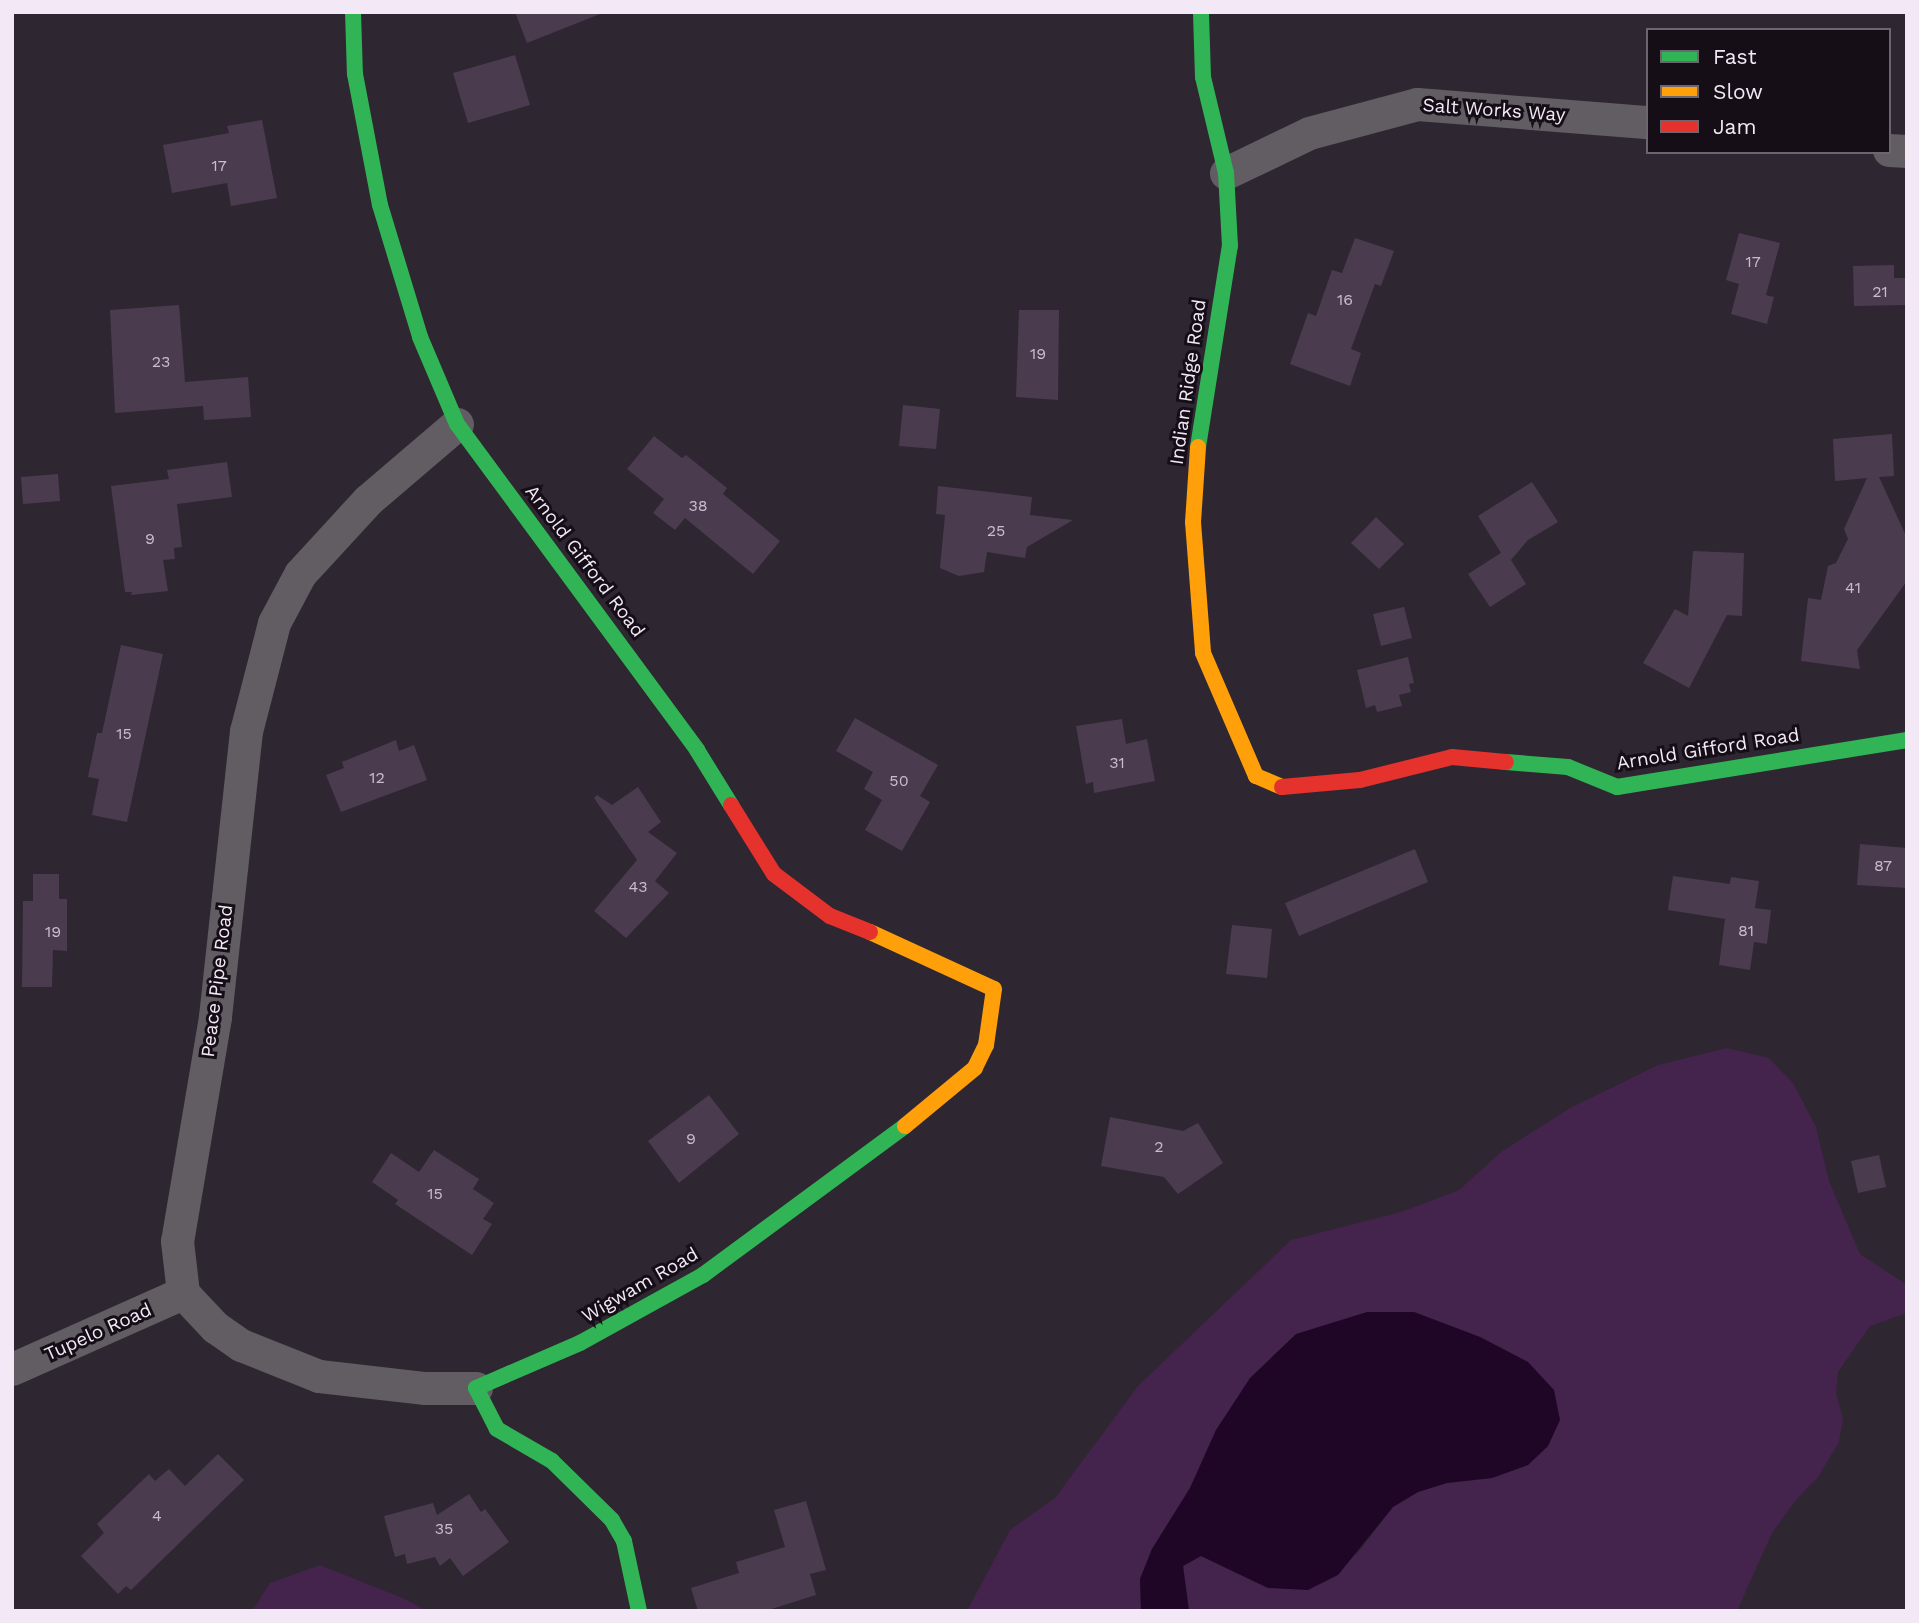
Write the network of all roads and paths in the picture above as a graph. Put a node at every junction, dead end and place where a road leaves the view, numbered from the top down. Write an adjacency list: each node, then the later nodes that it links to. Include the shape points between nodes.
1 (353, 12): 5 (street, Arnold Gifford Road, via 355,74 380,205 420,337)
2 (1201, 12): 4 (street, Indian Ridge Road, via 1203,77)
3 (1646, 122): 4 (street, Salt Works Way, via 1418,104 1309,134)
4 (1226, 173): 7 (street, Indian Ridge Road, via 1230,246 1200,424 1195,557 1203,653 1256,776)
5 (457, 424): 8 (street, Arnold Gifford Road, via 698,750 774,874 830,916); 9 (street, Peace Pipe Road, via 351,519 300,574 274,622 246,731 215,1017 177,1241)
6 (1907, 740): 7 (street, Arnold Gifford Road, via 1617,787 1568,767 1452,757 1360,780 1299,787)
7 (1271, 783)
8 (994, 989): 11 (street, Wigwam Road, via 986,1045 975,1068 910,1122 703,1275 580,1343)
9 (183, 1293): 10 (street, Tupelo Road); 11 (street, via 241,1345 319,1376 425,1388)
10 (12, 1369)
11 (476, 1388): 12 (street, via 498,1429 552,1461 612,1520 624,1541)
12 (639, 1611)

